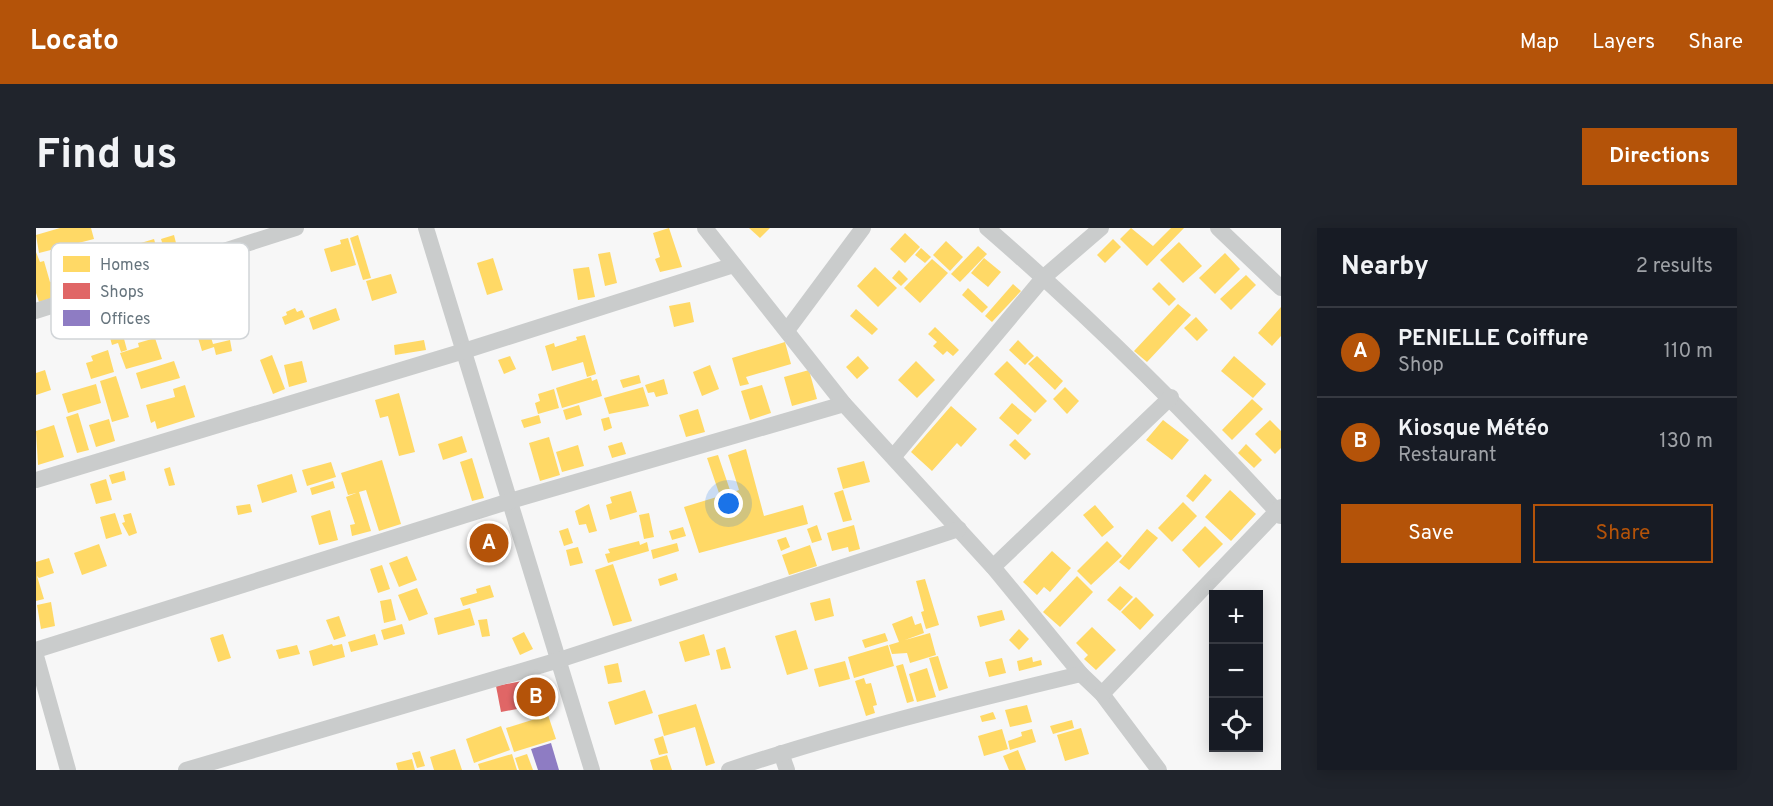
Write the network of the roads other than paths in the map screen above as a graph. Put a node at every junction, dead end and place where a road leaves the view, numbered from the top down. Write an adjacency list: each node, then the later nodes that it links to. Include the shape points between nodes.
1 (296, 228): 8 (street)
2 (426, 228): 15 (street)
3 (705, 228): 9 (street)
4 (863, 228): 14 (street)
5 (987, 228): 10 (street)
6 (1101, 228): 10 (street)
7 (1218, 228): 11 (street)
8 (249, 243)
9 (734, 265): 14 (street); 15 (street)
10 (1044, 277): 16 (street); 18 (street)
11 (1281, 288)
12 (51, 306): 13 (street)
13 (36, 311)
14 (788, 329): 17 (street)
15 (464, 351): 19 (street); 20 (street)
16 (1171, 397): 21 (street); 23 (street)
17 (844, 404): 18 (street); 20 (street)
18 (894, 456): 22 (street)
19 (36, 480)
20 (510, 501): 24 (street); 26 (street)
21 (1280, 511): 28 (street)
22 (959, 530): 23 (street); 26 (street)
23 (993, 567): 27 (street)
24 (36, 650)
25 (36, 656): 30 (street)
26 (559, 660): 31 (street); 32 (street)
27 (1081, 674): 28 (street); 29 (street, via 985,696)
28 (1102, 694): 35 (street)
29 (781, 753): 33 (street); 34 (street)
30 (68, 770)
31 (186, 770)
32 (592, 770)
33 (729, 770)
34 (787, 770)
35 (1159, 770)

